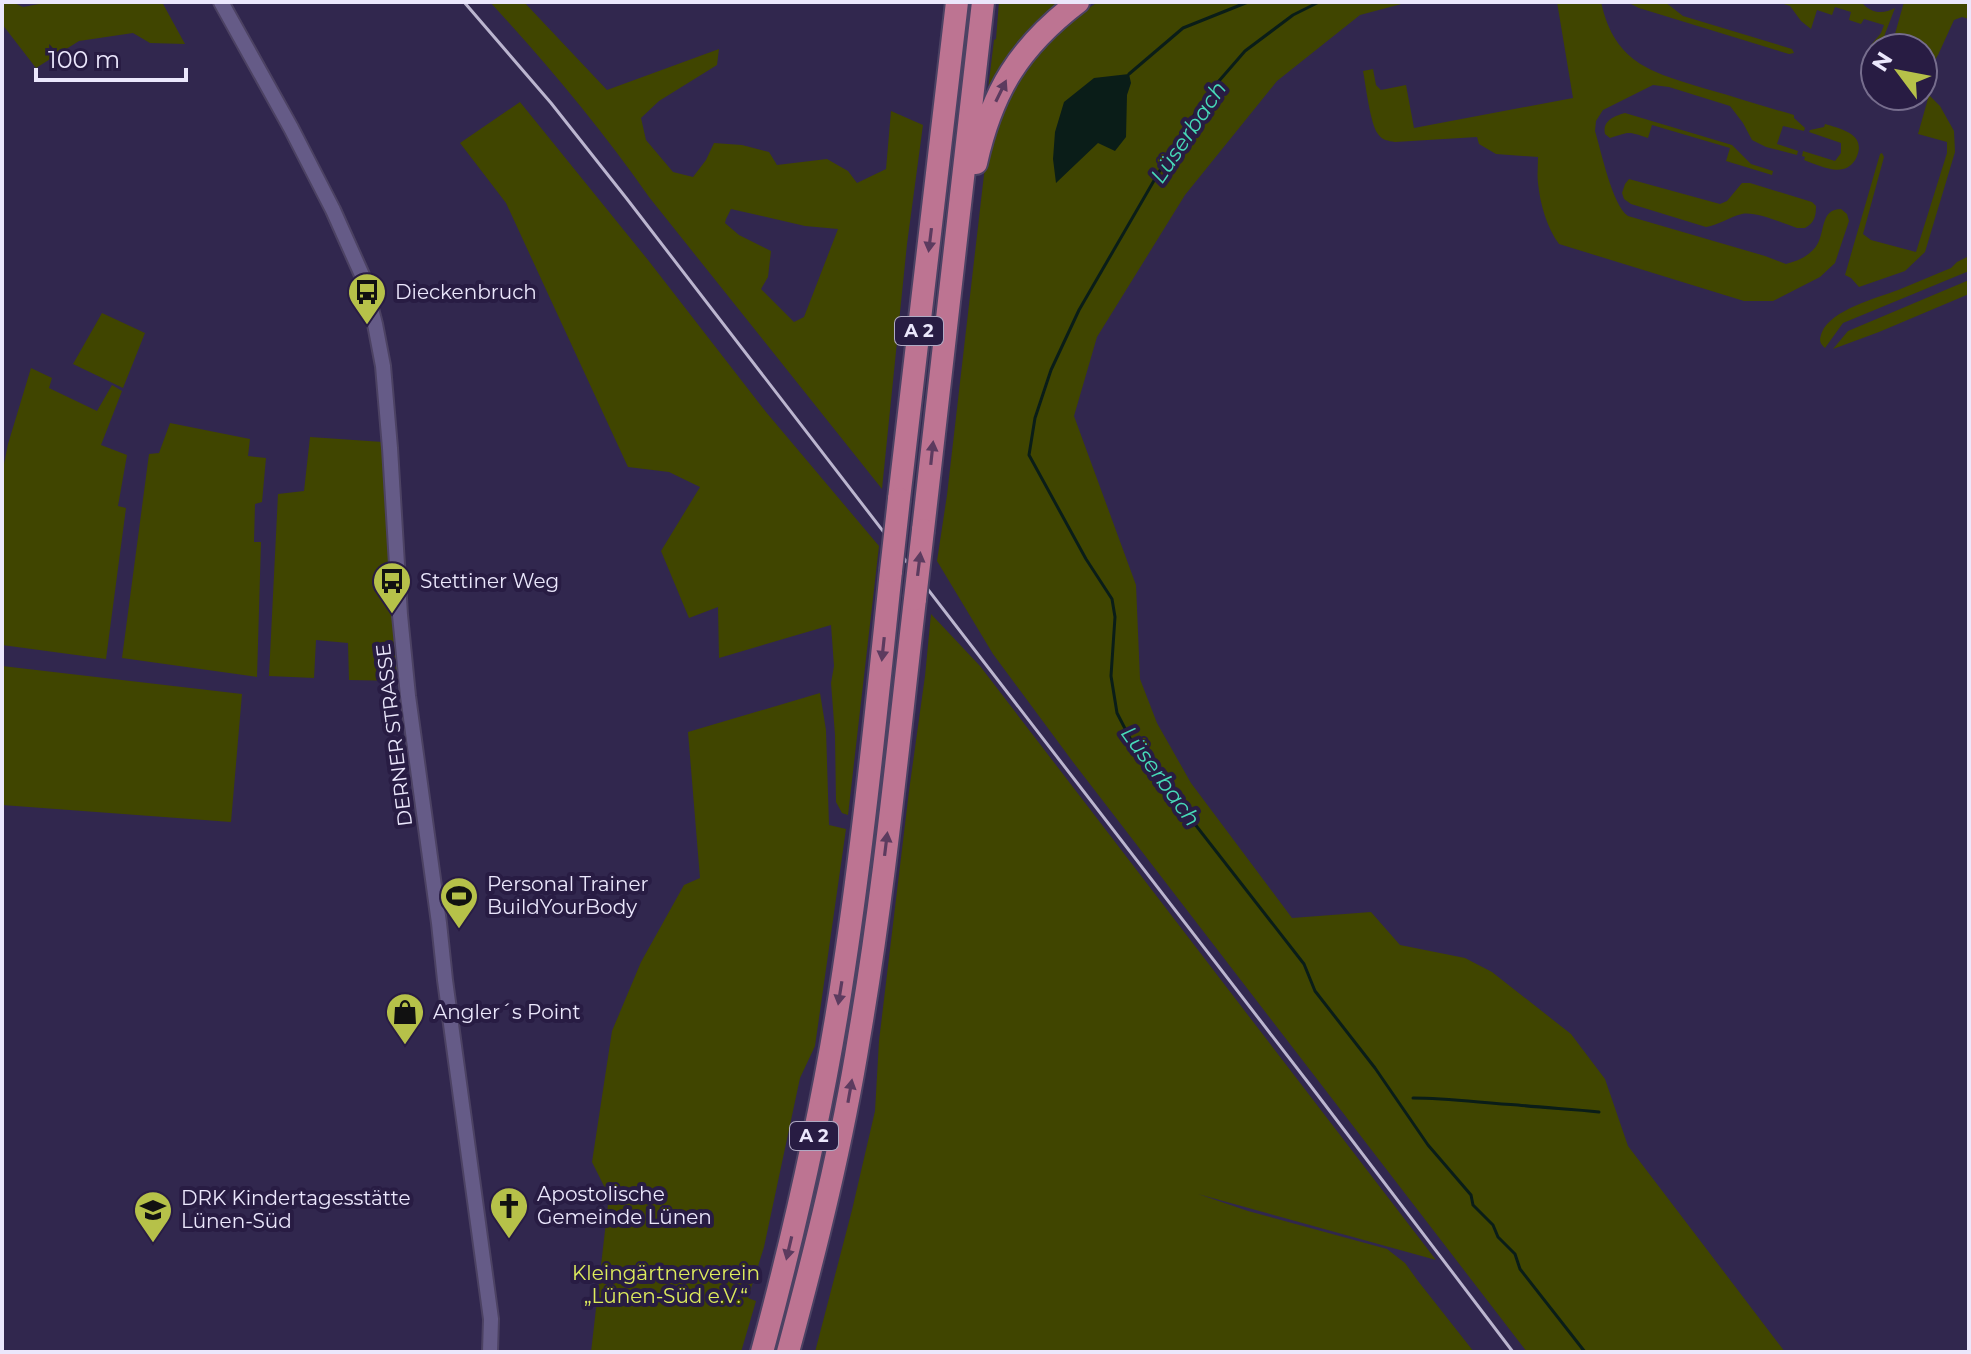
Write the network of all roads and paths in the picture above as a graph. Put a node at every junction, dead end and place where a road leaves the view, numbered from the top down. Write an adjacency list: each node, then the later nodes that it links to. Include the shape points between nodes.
1 (221, 2): 6 (street, DERNER STRASSE, via 333,210 362,275 375,324 383,366 408,696 491,1319)
2 (957, 2): 7 (highway, A 2, one-way to 7, bridge, via 838,1008 816,1130)
3 (983, 2): 5 (highway, A 2)
4 (1078, 2): 5 (highway, one-way to 4, via 995,101 1022,55)
5 (952, 274): 8 (highway, A 2, one-way to 5, bridge, via 827,1202 877,921)
6 (490, 1352)
7 (762, 1352)
8 (788, 1352)

